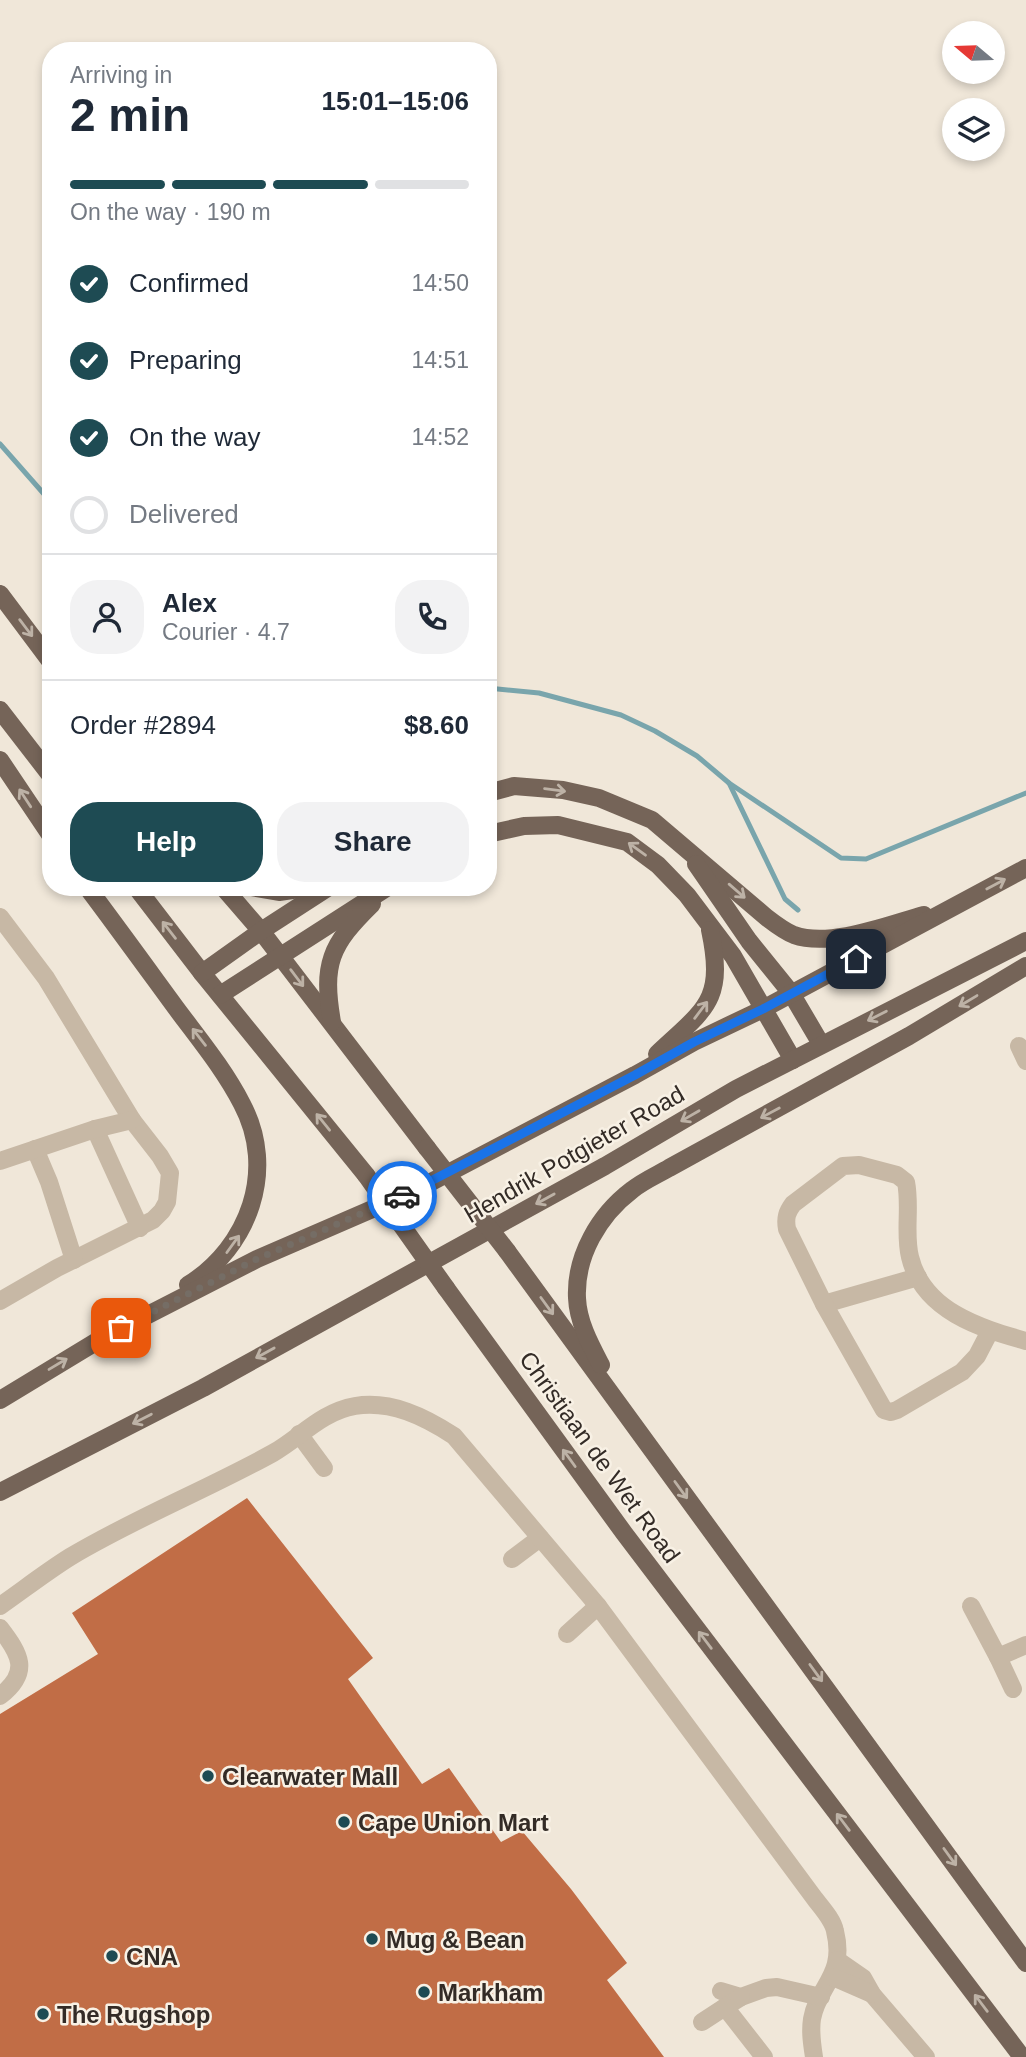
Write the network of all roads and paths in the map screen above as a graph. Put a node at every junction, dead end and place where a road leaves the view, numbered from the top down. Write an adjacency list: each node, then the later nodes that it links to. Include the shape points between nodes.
1 (0, 594): 2 (main road, one-way to 2)
2 (42, 650)
3 (0, 710): 5 (main road)
4 (0, 760): 7 (main road, one-way to 4)
5 (42, 764)
6 (497, 791): 9 (main road, one-way to 9, via 514,786 598,798 652,820)
7 (42, 823)
8 (497, 832): 19 (main road, one-way to 8, via 658,864 627,842 558,825)
9 (685, 847): 17 (main road, one-way to 17, via 784,931 805,938 855,934); 25 (main road)
10 (1026, 868): 17 (main road, Hendrik Potgieter Road, one-way to 10)
11 (94, 896): 42 (main road, one-way to 11, via 200,1277 225,1254 252,1207 257,1183 253,1133 244,1106 207,1047)
12 (143, 896): 24 (main road, Christiaan de Wet Road, one-way to 12)
13 (231, 896): 20 (main road, Christiaan de Wet Road)
14 (315, 896): 20 (main road)
15 (373, 896): 22 (main road)
16 (380, 896): 28 (main road, via 335,947 327,991)
17 (954, 907): 25 (main road, Hendrik Potgieter Road)
18 (0, 917): 32 (street, via 46,978)
19 (709, 926): 27 (main road, via 733,956); 31 (main road, one-way to 19, via 704,1008 715,987 716,957)
20 (261, 930): 22 (main road, Christiaan de Wet Road); 24 (main road)
21 (1026, 941): 29 (main road, Hendrik Potgieter Road, one-way to 29)
22 (280, 956): 26 (main road); 28 (main road, Christiaan de Wet Road, one-way to 28)
23 (1026, 966): 46 (main road, one-way to 46, via 898,1043 632,1189 610,1209 582,1260 577,1298 580,1315 602,1367 638,1419)
24 (202, 973): 26 (main road, Christiaan de Wet Road)
25 (791, 993): 27 (main road, Hendrik Potgieter Road); 29 (main road)
26 (220, 995): 68 (main road, Christiaan de Wet Road, one-way to 26, bridge, via 632,1544 366,1175)
27 (763, 1009): 30 (main road); 31 (main road, Hendrik Potgieter Road)
28 (332, 1024): 46 (main road, Christiaan de Wet Road, one-way to 46, bridge)
29 (821, 1044): 30 (main road, Hendrik Potgieter Road)
30 (793, 1060): 48 (main road, Hendrik Potgieter Road, one-way to 48, via 203,1388)
31 (635, 1075): 42 (main road, Hendrik Potgieter Road, via 414,1191 257,1259)
32 (132, 1120): 33 (street); 36 (street, via 170,1173 170,1190 162,1211)
33 (95, 1129): 34 (street); 36 (street)
34 (35, 1149): 35 (street); 37 (street)
35 (0, 1161)
36 (140, 1228): 37 (street)
37 (74, 1261): 39 (street)
38 (918, 1278): 40 (street); 40 (street, via 910,1258 906,1182 885,1171 843,1166 793,1204 786,1220); 41 (street, via 941,1306)
39 (0, 1301)
40 (824, 1304): 41 (street, via 879,1405 891,1412 962,1372)
41 (990, 1331): 43 (street)
42 (99, 1340): 44 (main road, Hendrik Potgieter Road, one-way to 42)
43 (1026, 1341)
44 (0, 1399)
45 (299, 1434): 47 (street); 49 (street, via 320,1418 355,1406 411,1412 454,1437); 51 (street, via 276,1451 68,1558)
46 (653, 1451): 60 (main road, Christiaan de Wet Road, one-way to 60)
47 (324, 1468)
48 (0, 1492)
49 (540, 1538): 50 (street); 52 (street)
50 (512, 1559)
51 (0, 1606)
52 (598, 1606): 55 (street); 61 (street, via 815,1899 835,1930)
53 (971, 1606): 57 (street)
54 (0, 1628): 59 (street, via 15,1647 20,1669 17,1679)
55 (567, 1634)
56 (1026, 1645): 57 (street)
57 (998, 1657): 58 (street)
58 (1013, 1689)
59 (0, 1696)
60 (1026, 1964)
61 (835, 1968): 62 (street); 67 (street, via 872,1994)
62 (821, 1997): 63 (street, via 777,1987); 66 (street, via 812,2017)
63 (723, 1999): 64 (street); 65 (street)
64 (702, 2022)
65 (764, 2057)
66 (814, 2057)
67 (926, 2057)
68 (1022, 2057)

